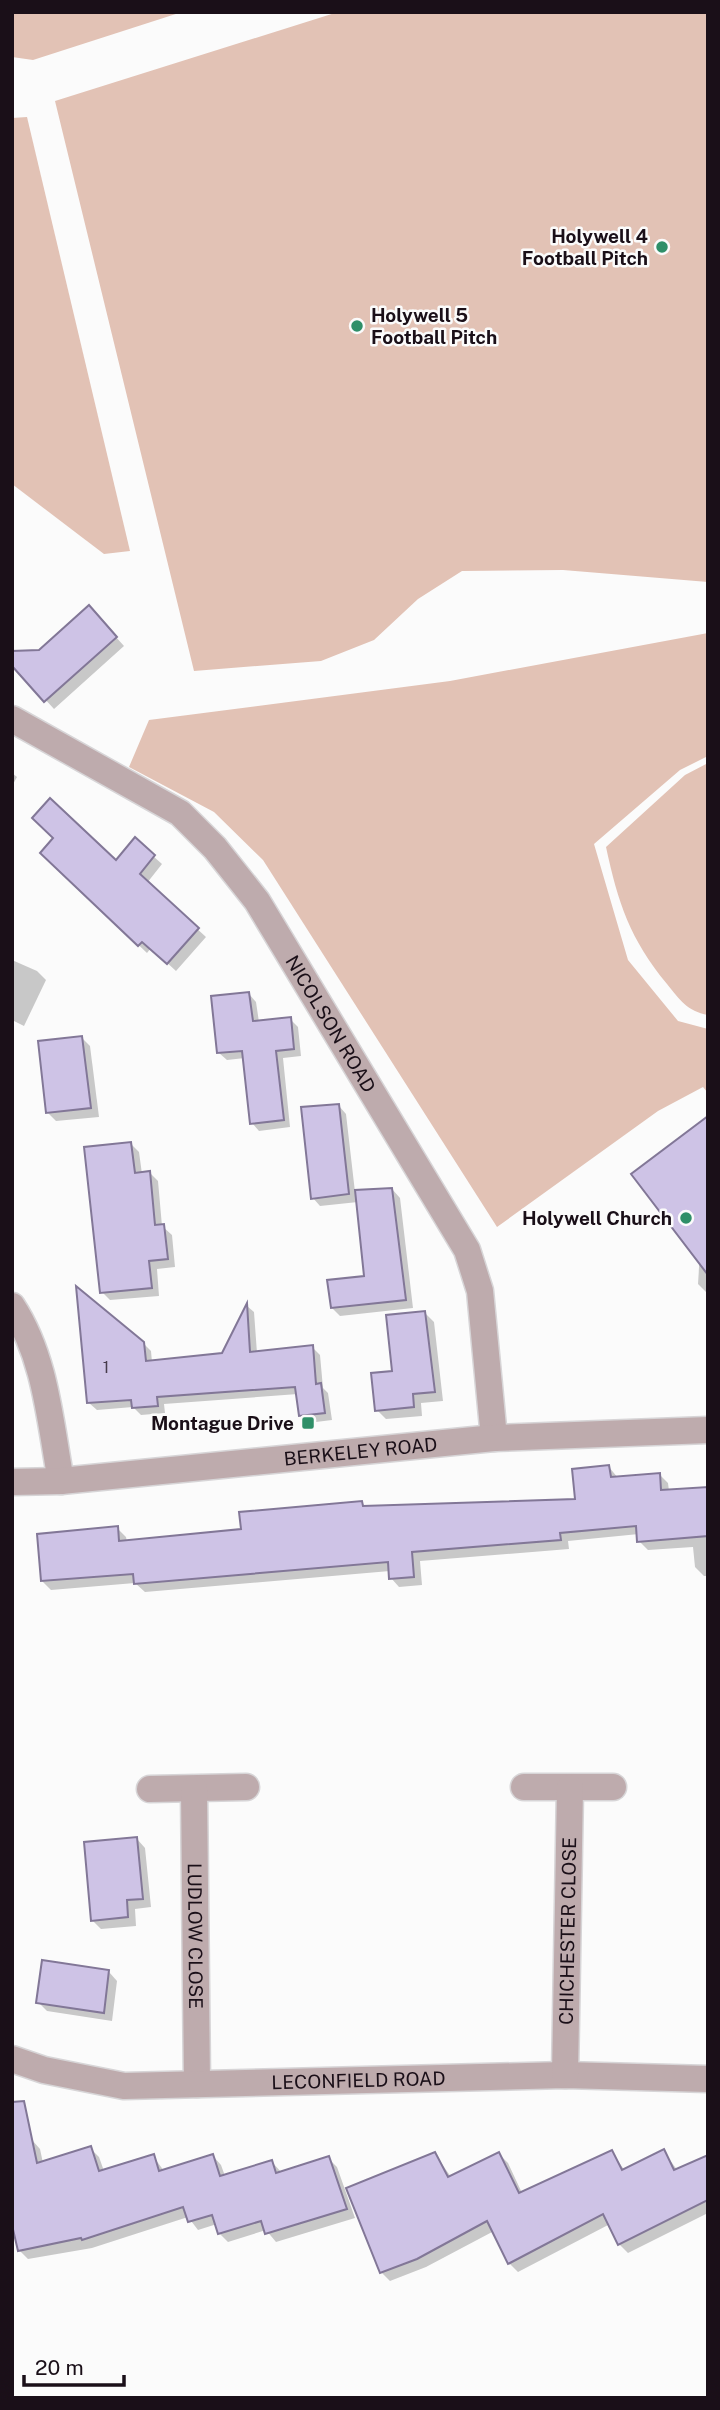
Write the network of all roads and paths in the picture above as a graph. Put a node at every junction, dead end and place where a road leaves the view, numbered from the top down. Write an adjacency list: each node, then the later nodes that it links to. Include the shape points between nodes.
1 (12, 719): 4 (street, NICOLSON ROAD, via 180,813 257,901 467,1250 480,1291)
2 (12, 1306): 6 (street, via 23,1322 42,1375)
3 (708, 1430): 4 (street, BERKELEY ROAD)
4 (494, 1438): 6 (street, BERKELEY ROAD)
5 (12, 1482): 6 (street, BERKELEY ROAD)
6 (61, 1482)
7 (246, 1787): 12 (street)
8 (523, 1787): 9 (street)
9 (570, 1787): 10 (street); 14 (street, CHICHESTER CLOSE)
10 (613, 1787)
11 (150, 1789): 12 (street)
12 (194, 1789): 16 (street, LUDLOW CLOSE)
13 (12, 2059): 16 (street, LECONFIELD ROAD, via 124,2086)
14 (565, 2074): 15 (street, LECONFIELD ROAD); 16 (street, LECONFIELD ROAD)
15 (708, 2079)
16 (197, 2084)

